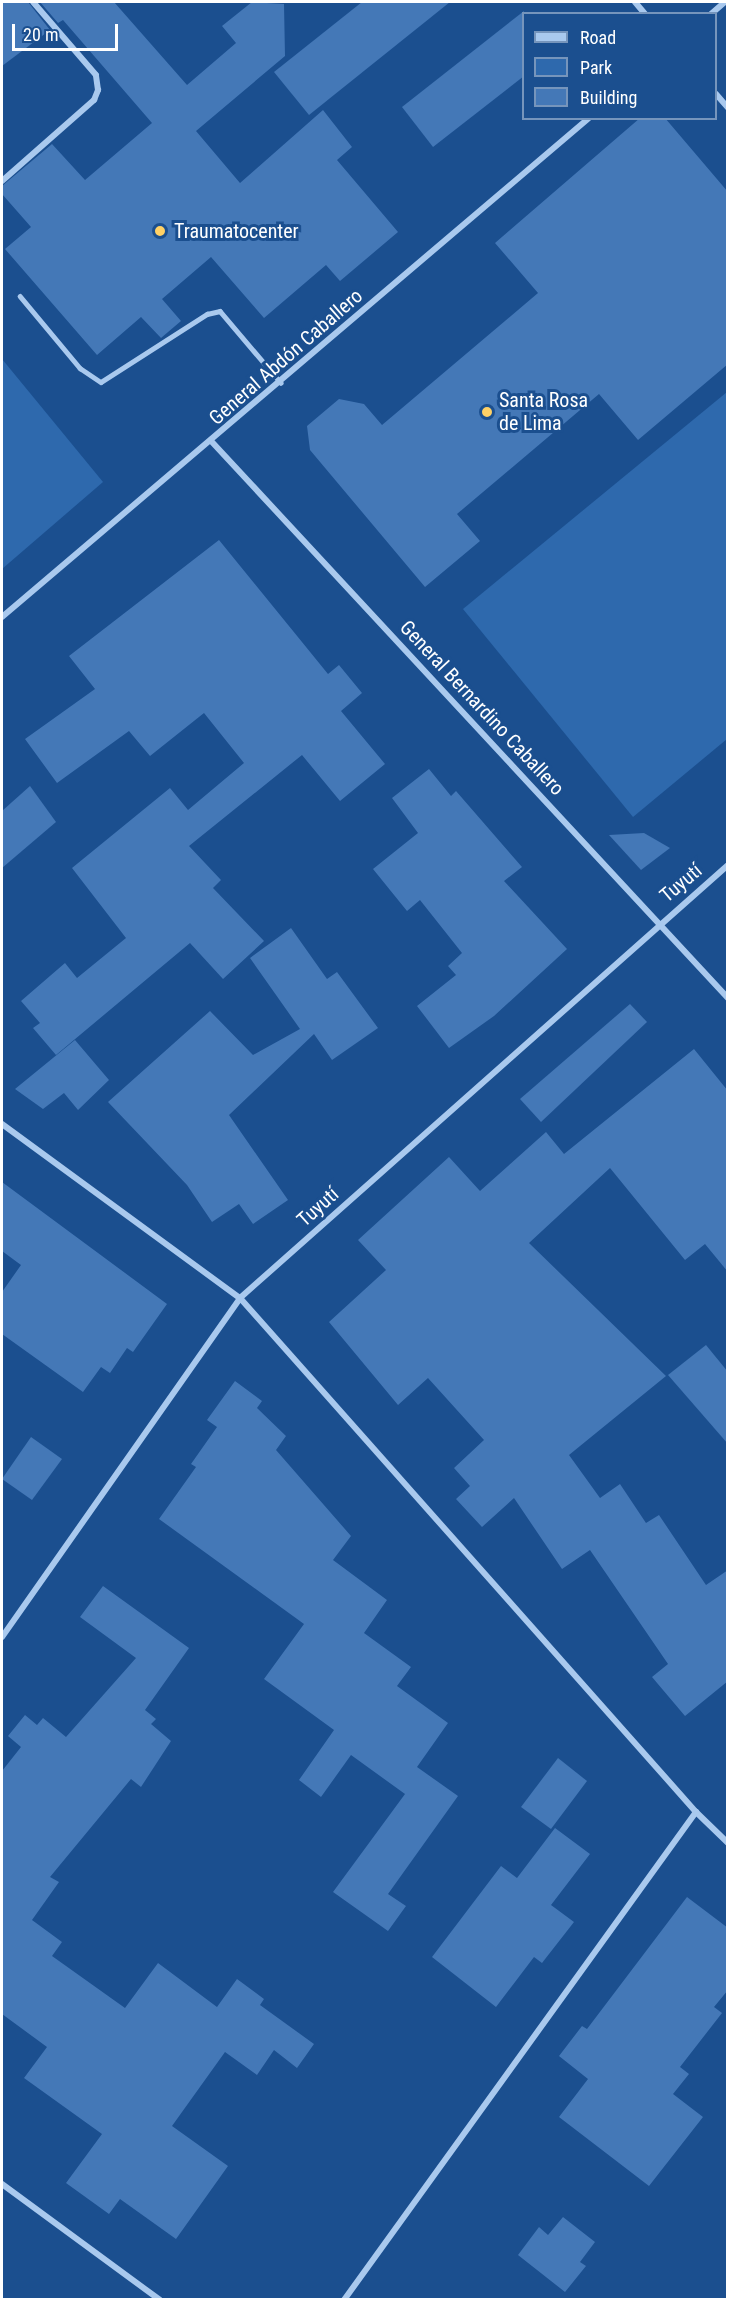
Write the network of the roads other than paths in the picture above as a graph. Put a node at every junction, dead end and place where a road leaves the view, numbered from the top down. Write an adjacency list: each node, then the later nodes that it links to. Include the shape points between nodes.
1 (33, 2): 7 (street, via 96,75 98,90 94,100)
2 (725, 2): 3 (street)
3 (713, 12)
4 (717, 95): 5 (street)
5 (728, 108)
6 (587, 120): 9 (street, General Abdón Caballero)
7 (2, 181)
8 (20, 296): 9 (lane, via 80,368 101,382 207,314 220,311)
9 (281, 383): 10 (street, General Abdón Caballero)
10 (212, 442): 11 (street, General Abdón Caballero); 13 (street, General Bernardino Caballero)
11 (2, 617)
12 (728, 865): 13 (street, Tuyutí)
13 (659, 922): 14 (street, General Bernardino Caballero); 16 (street, Tuyutí)
14 (728, 998)
15 (2, 1124): 16 (street)
16 (240, 1298): 17 (street, Tuyutí); 18 (street)
17 (2, 1637)
18 (696, 1812): 19 (street); 22 (street)
19 (728, 1843)
20 (2, 2184): 21 (street)
21 (160, 2300)
22 (344, 2300)

